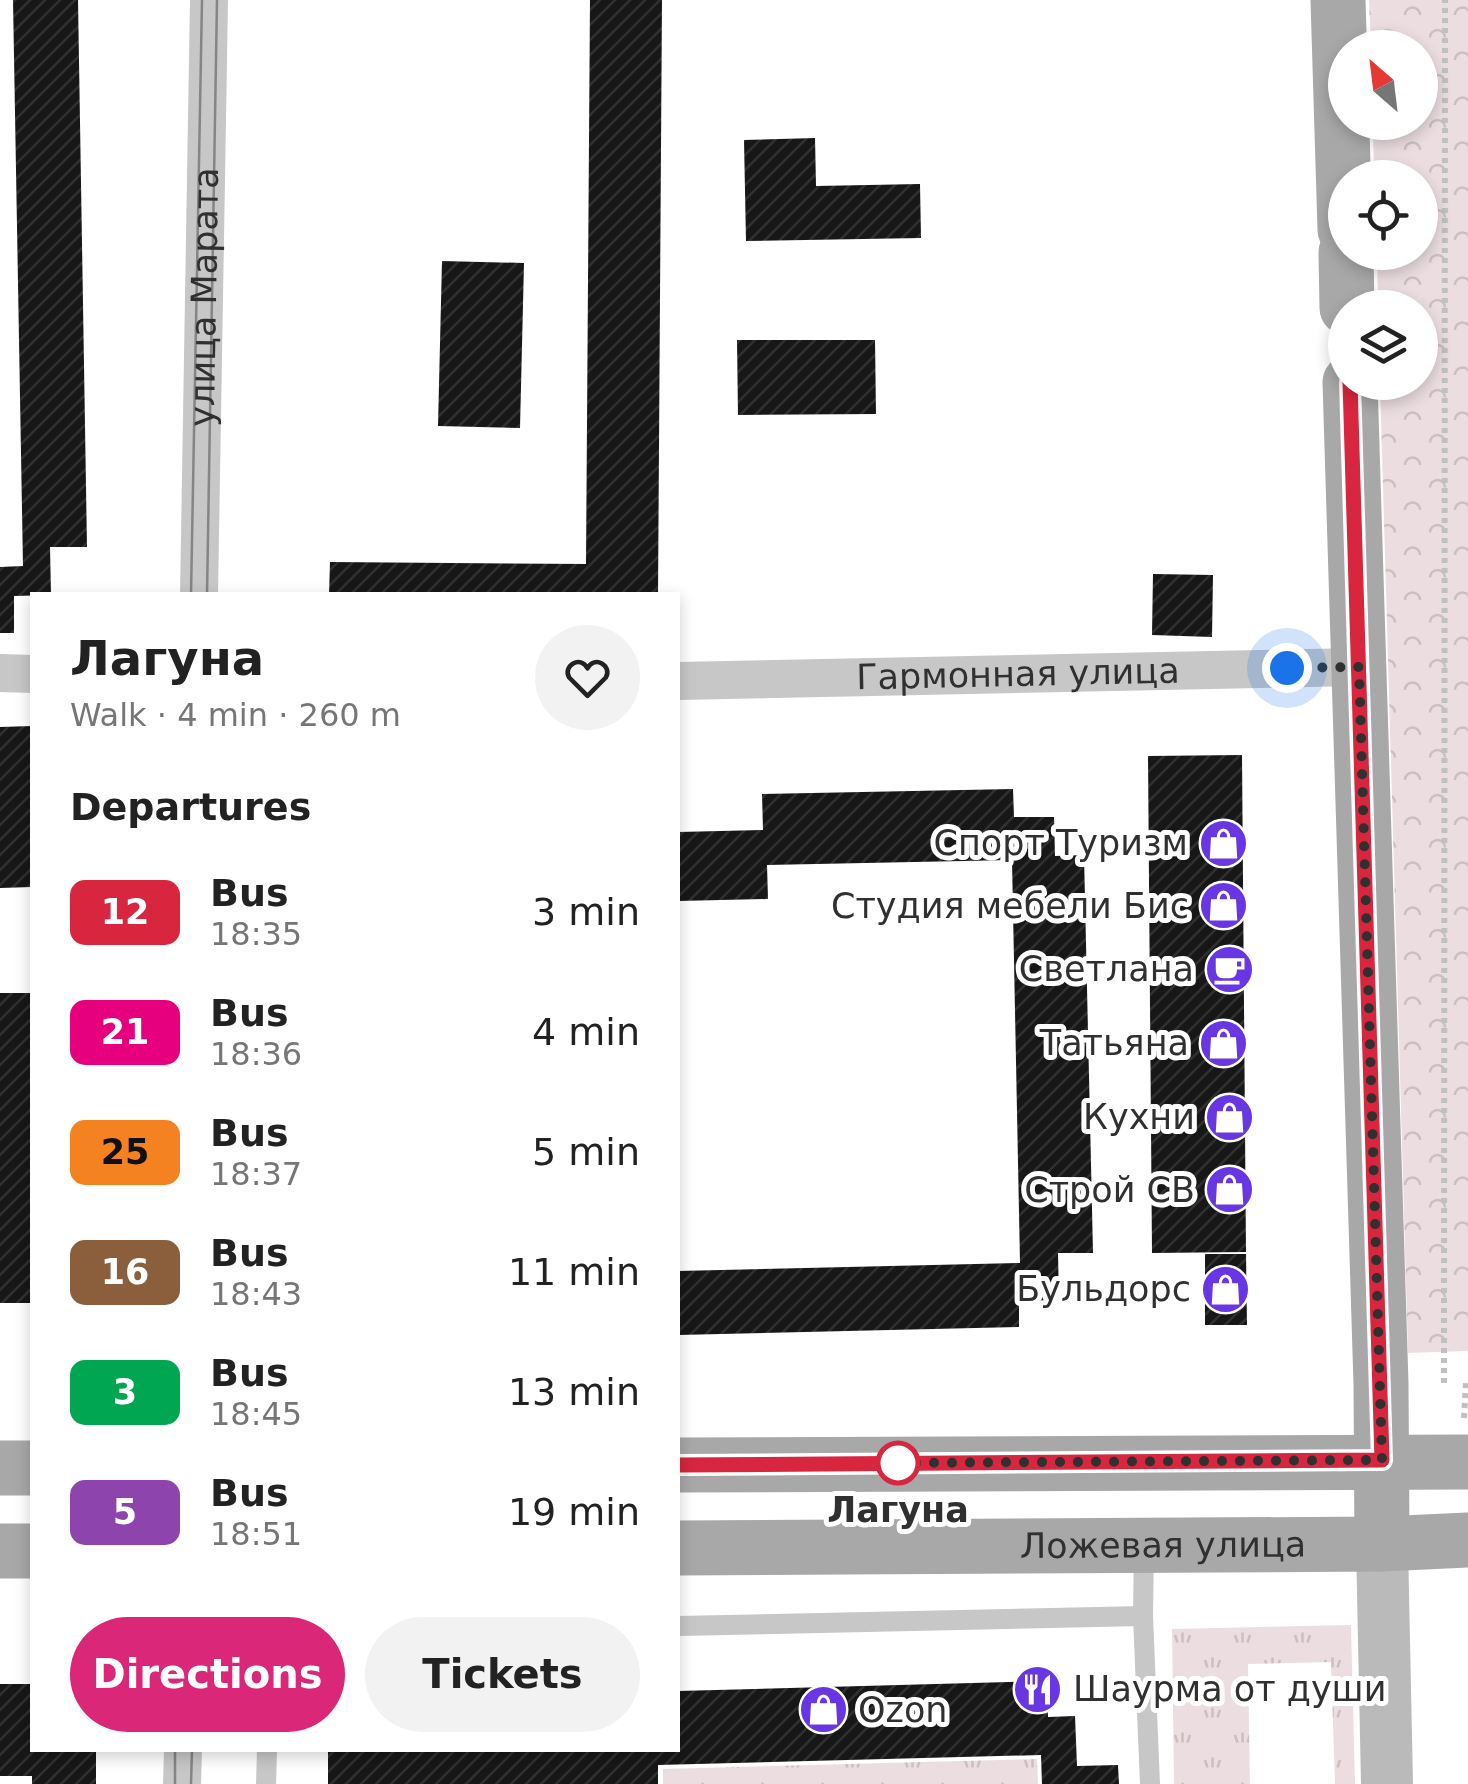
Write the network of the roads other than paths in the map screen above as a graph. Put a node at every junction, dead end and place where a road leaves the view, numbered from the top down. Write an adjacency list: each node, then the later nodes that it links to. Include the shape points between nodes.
1 (209, 0): 5 (street, улица Марата)
2 (1338, 0): 3 (main road)
3 (1343, 160)
4 (1351, 400): 6 (main road)
5 (199, 592)
6 (1359, 667): 9 (street, Гармонная улица); 11 (main road)
7 (0, 674): 8 (street)
8 (30, 674)
9 (680, 681)
10 (1466, 1448): 11 (main road)
11 (1382, 1460): 12 (main road); 16 (main road)
12 (680, 1464)
13 (0, 1468): 14 (main road)
14 (30, 1468)
15 (1468, 1540): 16 (main road, Ложевая улица)
16 (1382, 1544): 17 (main road, Ложевая улица); 28 (main road)
17 (1144, 1546): 18 (main road, Ложевая улица); 21 (lane)
18 (680, 1548)
19 (30, 1550): 20 (main road)
20 (0, 1551)
21 (1144, 1616): 22 (lane); 27 (lane)
22 (680, 1626)
23 (182, 1752): 25 (street)
24 (268, 1752): 26 (lane)
25 (182, 1784)
26 (266, 1784)
27 (1150, 1784)
28 (1387, 1784)

